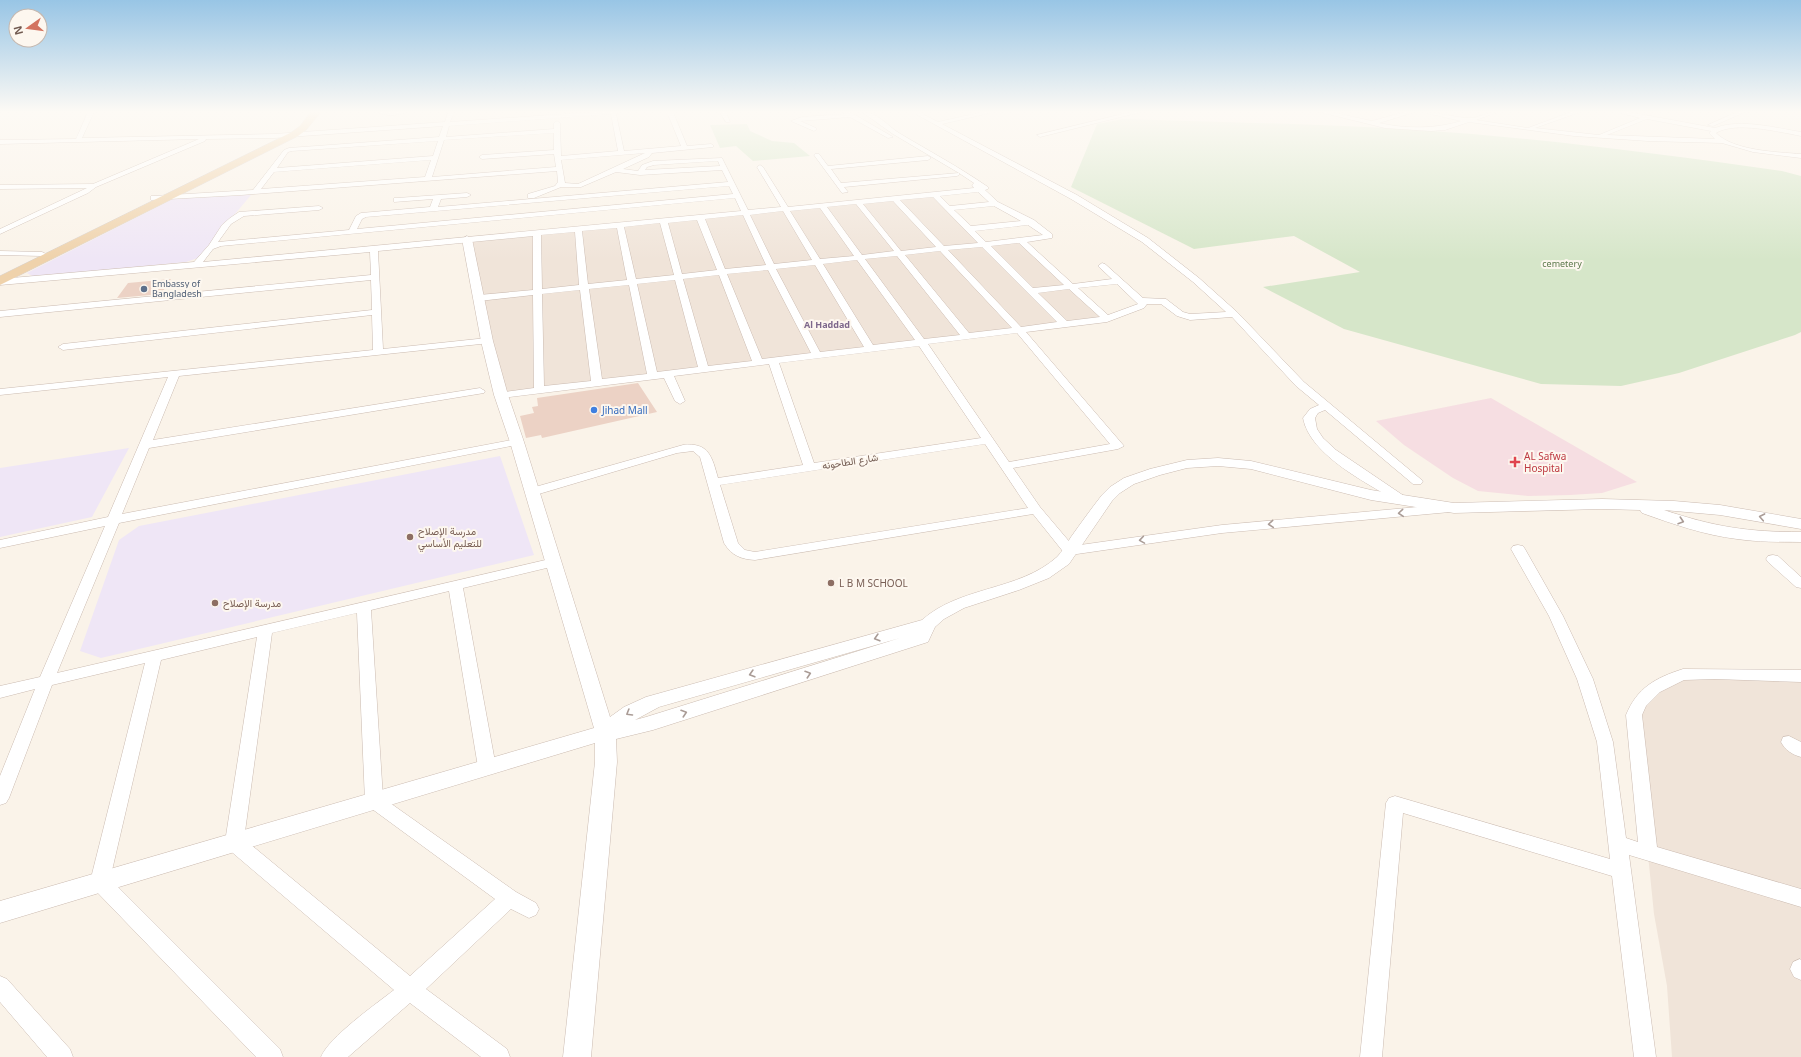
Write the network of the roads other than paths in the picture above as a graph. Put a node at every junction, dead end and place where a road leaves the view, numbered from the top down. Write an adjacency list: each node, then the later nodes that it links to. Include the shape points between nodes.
1 (153, 161): 28 (street)
2 (231, 161): 39 (main road)
3 (236, 161): 36 (main road)
4 (278, 161): 19 (street)
5 (390, 161): 19 (street)
6 (435, 161): 22 (street)
7 (559, 161): 18 (street)
8 (635, 161): 20 (street)
9 (675, 161): 20 (street, via 644,166 640,173)
10 (721, 161): 23 (street)
11 (821, 161): 17 (street)
12 (894, 161): 17 (street)
13 (934, 161): 21 (street)
14 (945, 161): 30 (street, via 986,187)
15 (1011, 161): 92 (street, via 1128,229 1196,280)
16 (760, 167): 49 (street)
17 (826, 168): 25 (street)
18 (560, 169): 22 (street); 24 (street)
19 (270, 170): 31 (street)
20 (615, 170): 24 (street, via 579,186)
21 (957, 174): 25 (street); 30 (street)
22 (428, 179): 31 (street)
23 (730, 181): 29 (street); 33 (street, via 617,187 610,190); 37 (street)
24 (560, 185): 43 (street)
25 (839, 185): 44 (street)
26 (0, 186): 27 (street)
27 (19, 186): 28 (street); 32 (street)
28 (94, 186): 59 (street)
29 (679, 188): 33 (street); 42 (street)
30 (980, 190): 35 (street); 45 (street)
31 (255, 192): 36 (street)
32 (0, 194)
33 (609, 194): 43 (street)
34 (467, 195): 38 (street)
35 (935, 195): 40 (street); 48 (street)
36 (168, 196): 39 (street); 82 (main road)
37 (738, 196): 42 (street); 51 (street)
38 (438, 197): 41 (street); 50 (street)
39 (154, 198): 71 (main road)
40 (895, 199): 44 (street); 67 (street)
41 (397, 200)
42 (683, 201): 52 (street)
43 (523, 202): 50 (street); 52 (street)
44 (856, 202): 46 (street); 70 (street)
45 (995, 204): 48 (street); 55 (street)
46 (822, 206): 49 (street); 72 (street)
47 (319, 208): 66 (street, via 242,214 233,219)
48 (948, 208): 58 (street)
49 (785, 209): 51 (street); 73 (street)
50 (433, 210): 60 (street, via 360,216)
51 (745, 213): 53 (street); 76 (street)
52 (522, 216): 62 (street)
53 (700, 217): 54 (street); 77 (street)
54 (663, 220): 56 (street); 80 (street)
55 (1030, 222): 58 (street); 64 (street, via 1049,236)
56 (620, 224): 57 (street); 83 (street)
57 (578, 228): 61 (street); 85 (street)
58 (969, 229): 65 (street)
59 (0, 232)
60 (352, 232): 62 (street); 66 (street)
61 (537, 232): 63 (street); 87 (street)
62 (435, 233): 63 (street); 68 (street)
63 (467, 239): 88 (street)
64 (1020, 240): 65 (street); 84 (street)
65 (984, 244): 67 (street); 86 (street)
66 (213, 245): 74 (street)
67 (942, 248): 70 (street); 95 (street)
68 (374, 249): 74 (street); 79 (street)
69 (0, 253): 71 (street)
70 (899, 253): 72 (street); 96 (street)
71 (42, 254): 78 (main road)
72 (860, 257): 73 (street); 98 (street)
73 (816, 262): 76 (street); 100 (street)
74 (197, 264): 82 (street)
75 (1102, 266): 81 (street)
76 (771, 267): 77 (street); 102 (street)
77 (723, 272): 80 (street); 104 (street)
78 (0, 274)
79 (376, 277): 90 (street); 91 (street)
80 (678, 277): 83 (street); 105 (street)
81 (1118, 281): 84 (street); 89 (street)
82 (0, 282)
83 (633, 282): 85 (street); 108 (street)
84 (1072, 286): 86 (street); 93 (street)
85 (584, 287): 87 (street); 109 (street)
86 (1031, 291): 94 (street)
87 (539, 292): 88 (street); 110 (street)
88 (479, 298): 97 (street)
89 (1141, 301): 92 (street, via 1163,301 1180,314 1190,317); 93 (street, via 1143,304 1139,308)
90 (377, 312): 99 (street); 101 (street)
91 (0, 314)
92 (1234, 314): 115 (street, via 1300,384)
93 (1107, 319): 94 (street)
94 (1064, 324): 95 (street)
95 (1018, 330): 96 (street); 119 (street, via 1118,446)
96 (966, 336): 98 (street)
97 (487, 341): 101 (street); 113 (street)
98 (921, 342): 100 (street); 116 (street)
99 (63, 347)
100 (870, 349): 102 (street)
101 (378, 352): 106 (street)
102 (817, 356): 103 (street)
103 (772, 361): 104 (street); 120 (street)
104 (758, 363): 105 (street)
105 (704, 369): 107 (street)
106 (175, 373): 112 (street); 118 (street)
107 (667, 374): 108 (street); 114 (street)
108 (652, 375): 109 (street)
109 (597, 383): 110 (street)
110 (540, 390): 113 (street)
111 (480, 391): 118 (street)
112 (0, 392)
113 (501, 395): 117 (street)
114 (680, 401)
115 (1325, 406): 121 (street); 124 (street, via 1314,411 1309,418 1310,427 1319,439 1333,455)
116 (988, 440): 119 (street); 120 (street, شارع الطاحونه)
117 (517, 442): 123 (street); 128 (street)
118 (145, 445): 128 (street)
119 (1006, 466): 127 (street)
120 (810, 467): 122 (street, شارع الطاحونه)
121 (1417, 481)
122 (713, 482): 123 (street, via 702,451 685,448); 127 (street, via 733,547 743,555 755,556)
123 (532, 492): 135 (street)
124 (1404, 500): 126 (street); 133 (street, via 1371,495 1251,465 1218,462 1187,464 1155,472 1114,490)
125 (1631, 505): 126 (street); 129 (street, one-way to 125, via 1704,508); 130 (street, one-way to 130, via 1722,532 1749,536)
126 (1454, 508): 133 (street, one-way to 133, via 1238,528)
127 (1036, 510): 133 (street)
128 (113, 520): 131 (street); 142 (street)
129 (1801, 524)
130 (1801, 537)
131 (0, 544)
132 (1518, 549): 149 (street, via 1556,616 1585,679 1605,742)
133 (1070, 552): 144 (street, via 1043,574 958,604 938,615 924,631 646,725)
134 (1773, 559): 136 (street)
135 (554, 562): 137 (street); 144 (street)
136 (1801, 584)
137 (455, 585): 138 (street); 145 (street)
138 (364, 606): 139 (street); 147 (street)
139 (265, 630): 140 (street); 148 (street)
140 (154, 656): 142 (street); 152 (street)
141 (1801, 676): 150 (street, via 1683,675 1662,684 1639,703 1634,715 1635,732)
142 (46, 681): 143 (street); 146 (street)
143 (0, 692)
144 (605, 732): 145 (street); 163 (street, via 606,762)
145 (488, 767): 147 (street)
146 (0, 798)
147 (374, 801): 148 (street); 153 (street)
148 (234, 842): 152 (street); 158 (street)
149 (1619, 844): 150 (street); 151 (street)
150 (1648, 852): 154 (street)
151 (1622, 872): 164 (street, via 1395,803); 165 (street)
152 (100, 882): 156 (street); 160 (street)
153 (509, 898): 155 (street); 158 (street)
154 (1801, 898)
155 (528, 909)
156 (0, 912)
157 (0, 986): 159 (street)
158 (410, 990): 161 (street); 162 (street)
159 (62, 1057)
160 (272, 1057)
161 (332, 1057)
162 (499, 1057)
163 (577, 1057)
164 (1371, 1057)
165 (1645, 1057)

